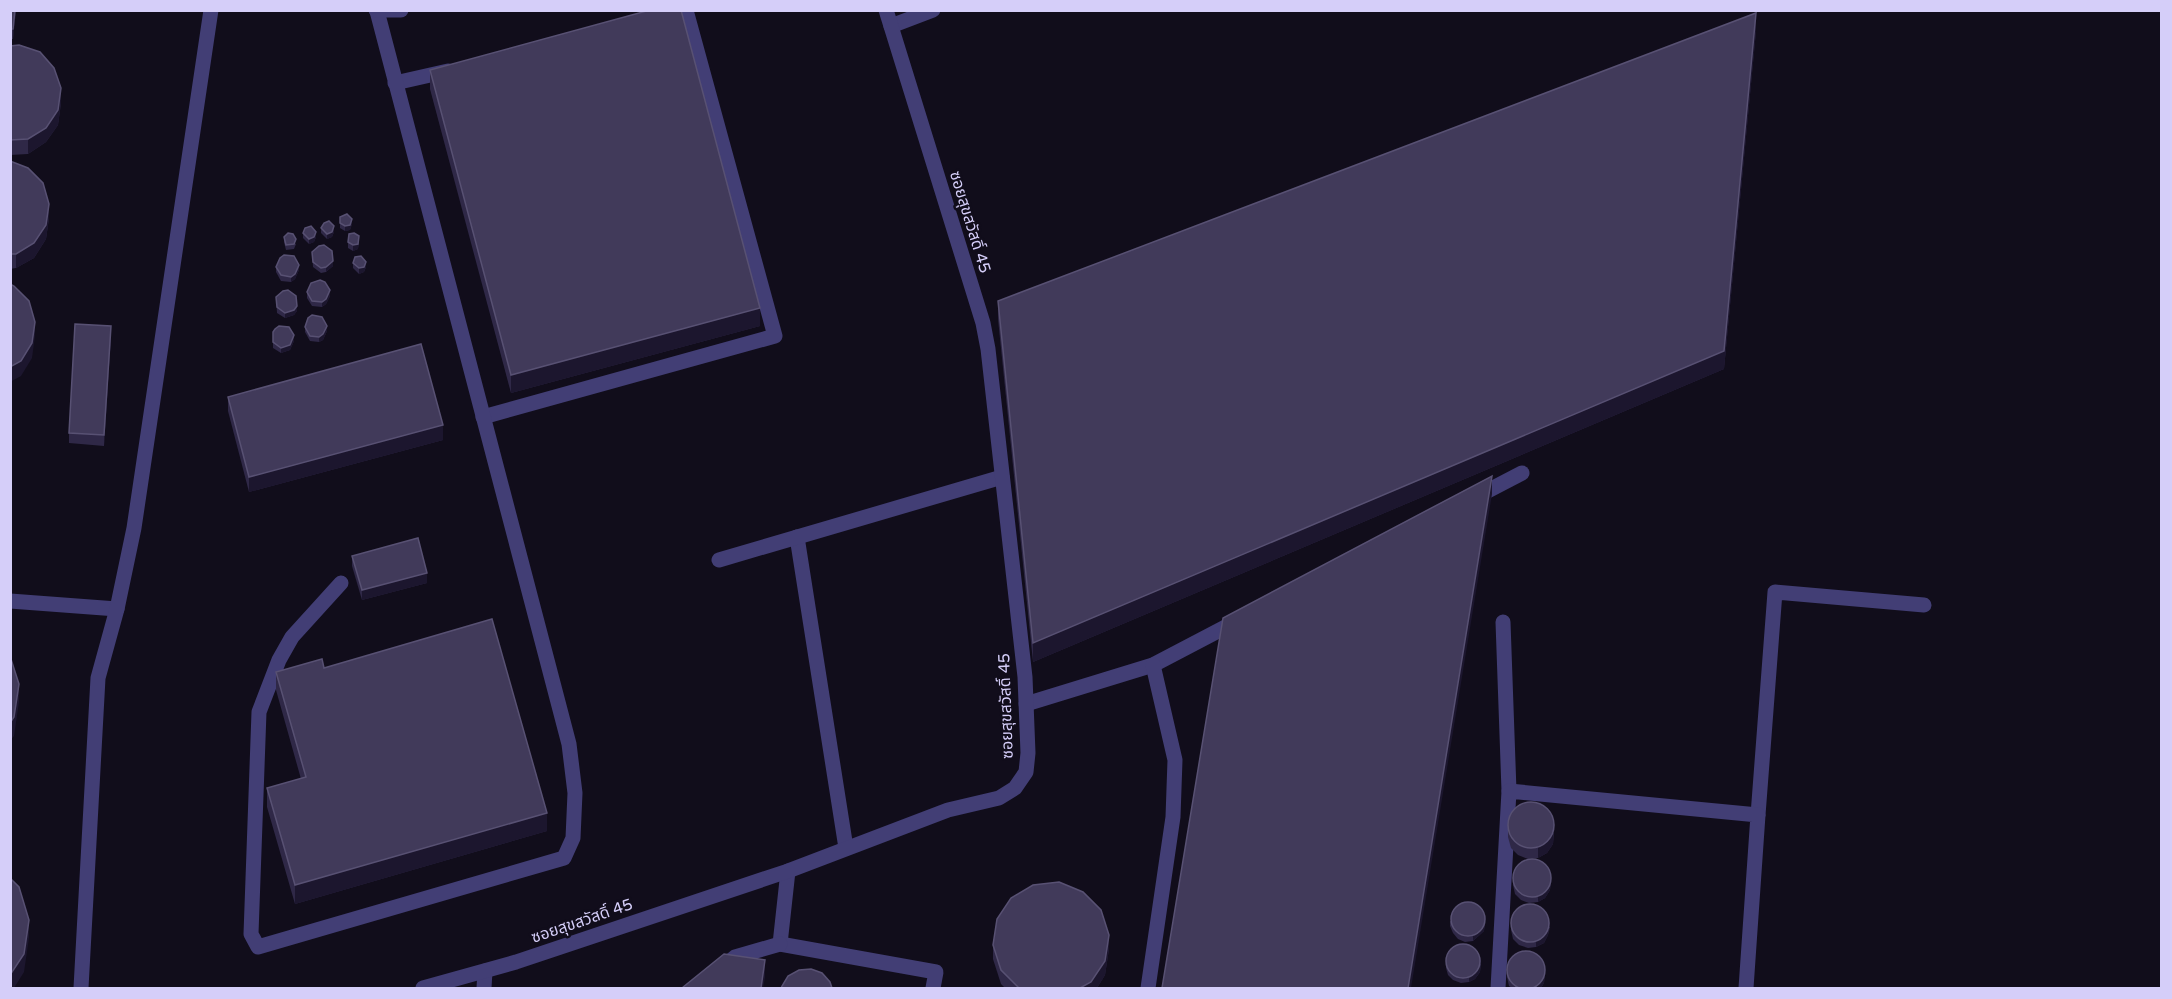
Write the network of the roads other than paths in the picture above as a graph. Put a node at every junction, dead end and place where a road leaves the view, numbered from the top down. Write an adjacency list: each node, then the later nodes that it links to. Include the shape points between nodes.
1 (212, 10): 19 (street, via 134,528)
2 (401, 10): 5 (street)
3 (886, 10): 7 (street, ซอยสุขสวัสดิ์ 45)
4 (933, 10): 7 (street)
5 (377, 11): 9 (street)
6 (652, 22): 10 (street, via 687,14 775,336)
7 (891, 27): 12 (street, ซอยสุขสวัสดิ์ 45, via 983,323)
8 (465, 66): 9 (street)
9 (395, 83): 10 (street)
10 (483, 417): 16 (street, via 569,744 575,793 573,838 564,858 258,947 251,933 259,712 292,637)
11 (1522, 473): 13 (street)
12 (1002, 477): 14 (street); 23 (street, ซอยสุขสวัสดิ์ 45)
13 (1458, 506)
14 (797, 537): 15 (street); 26 (street)
15 (718, 560)
16 (341, 583)
17 (10, 601): 19 (street)
18 (1924, 605): 25 (street, via 1775,592)
19 (117, 609): 30 (street, via 98,678)
20 (1246, 616): 22 (street)
21 (1503, 622): 24 (street)
22 (1153, 665): 23 (street); 35 (street, via 1175,760 1173,818)
23 (1026, 704): 26 (street, ซอยสุขสวัสดิ์ 45, via 1026,772 1015,788 999,798 948,810)
24 (1509, 791): 25 (street); 36 (street)
25 (1758, 815): 37 (street)
26 (846, 848): 27 (street, ซอยสุขสวัสดิ์ 45)
27 (788, 870): 28 (street); 29 (street, ซอยสุขสวัสดิ์ 45)
28 (780, 944): 33 (street, via 735,957); 34 (street, via 936,972)
29 (485, 971): 31 (street, ซอยสุขสวัสดิ์ 45); 32 (street)
30 (81, 988)
31 (423, 988)
32 (484, 988)
33 (698, 988)
34 (933, 988)
35 (1148, 988)
36 (1498, 988)
37 (1746, 988)

